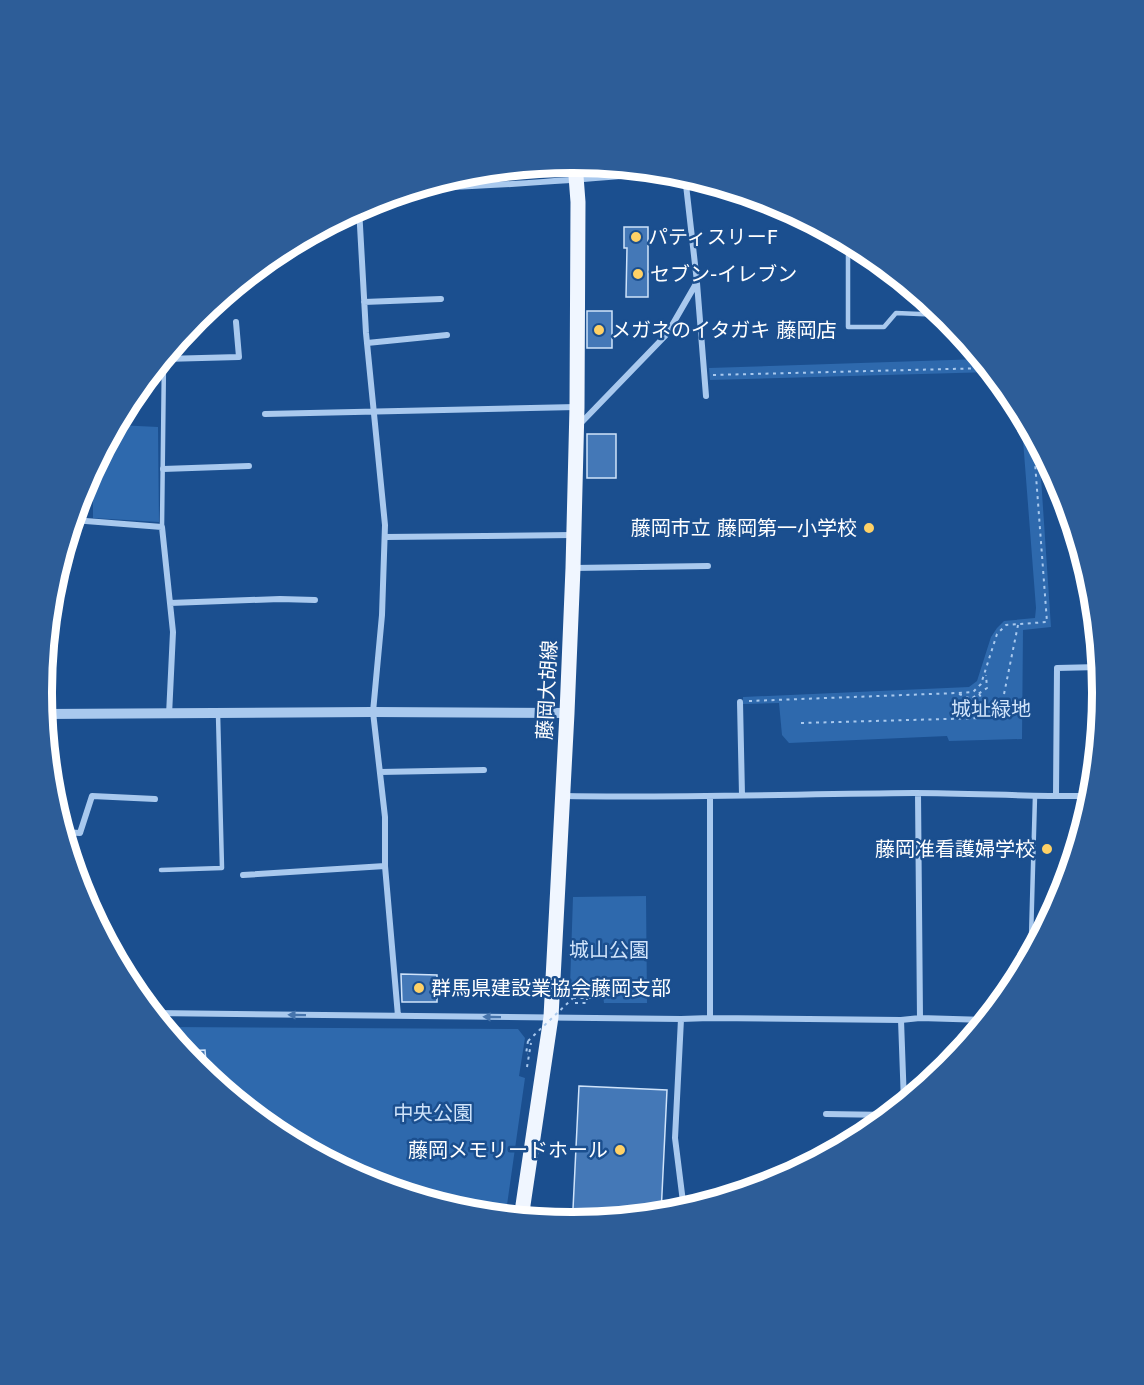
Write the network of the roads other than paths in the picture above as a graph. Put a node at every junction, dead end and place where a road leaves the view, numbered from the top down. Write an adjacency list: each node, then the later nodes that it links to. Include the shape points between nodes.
1 (576, 173): 3 (main road, 藤岡大胡線)
2 (626, 176): 3 (street)
3 (577, 180): 5 (street); 18 (main road, 藤岡大胡線)
4 (686, 186): 8 (street)
5 (454, 187)
6 (360, 219): 10 (street)
7 (848, 253): 11 (lane, via 848,327 884,327 896,313)
8 (697, 282): 17 (street); 21 (street, via 667,334)
9 (441, 299): 10 (street)
10 (364, 302): 14 (street)
11 (928, 314)
12 (236, 322): 15 (street, via 239,357)
13 (447, 335): 14 (street)
14 (367, 343): 19 (street)
15 (175, 358)
16 (164, 371): 23 (lane)
17 (706, 396)
18 (577, 407): 19 (street); 21 (main road, 藤岡大胡線)
19 (374, 410): 20 (street); 27 (street)
20 (265, 414)
21 (576, 428): 26 (main road, 藤岡大胡線)
22 (249, 466): 23 (street)
23 (163, 469): 25 (lane)
24 (82, 521): 25 (street)
25 (162, 527): 31 (street)
26 (574, 535): 27 (street); 29 (main road, 藤岡大胡線)
27 (385, 537): 34 (street)
28 (708, 566): 29 (street)
29 (573, 568): 35 (main road, 藤岡大胡線)
30 (315, 600): 31 (street)
31 (170, 603): 38 (street, via 173,633)
32 (1090, 667): 46 (street, via 1057,668)
33 (740, 702): 42 (street)
34 (373, 712): 35 (street); 37 (street); 40 (street)
35 (567, 713): 43 (main road, 藤岡大胡線)
36 (53, 714): 38 (street)
37 (218, 714): 38 (street); 51 (lane, via 222,868)
38 (169, 715)
39 (484, 770): 40 (street)
40 (380, 772): 50 (street)
41 (918, 794): 42 (street); 45 (street); 58 (street)
42 (742, 795): 44 (street)
43 (563, 796): 44 (street); 56 (main road, 藤岡大胡線)
44 (710, 796): 57 (street)
45 (1035, 796): 46 (street); 53 (lane)
46 (1056, 796): 47 (street)
47 (1082, 796)
48 (155, 799): 49 (street, via 92,796 80,834)
49 (72, 833)
50 (385, 866): 52 (street); 55 (street)
51 (161, 870)
52 (243, 875)
53 (1031, 935)
54 (163, 1013): 55 (street, one-way to 54)
55 (398, 1016): 56 (street, one-way to 55)
56 (551, 1017): 59 (street); 66 (main road, 藤岡大胡線)
57 (710, 1018): 59 (street); 60 (street)
58 (920, 1018): 60 (street); 61 (street)
59 (681, 1019): 65 (street, via 675,1138)
60 (901, 1020): 62 (street)
61 (975, 1020)
62 (903, 1093)
63 (826, 1114): 64 (street)
64 (874, 1115)
65 (683, 1200)
66 (523, 1210)

